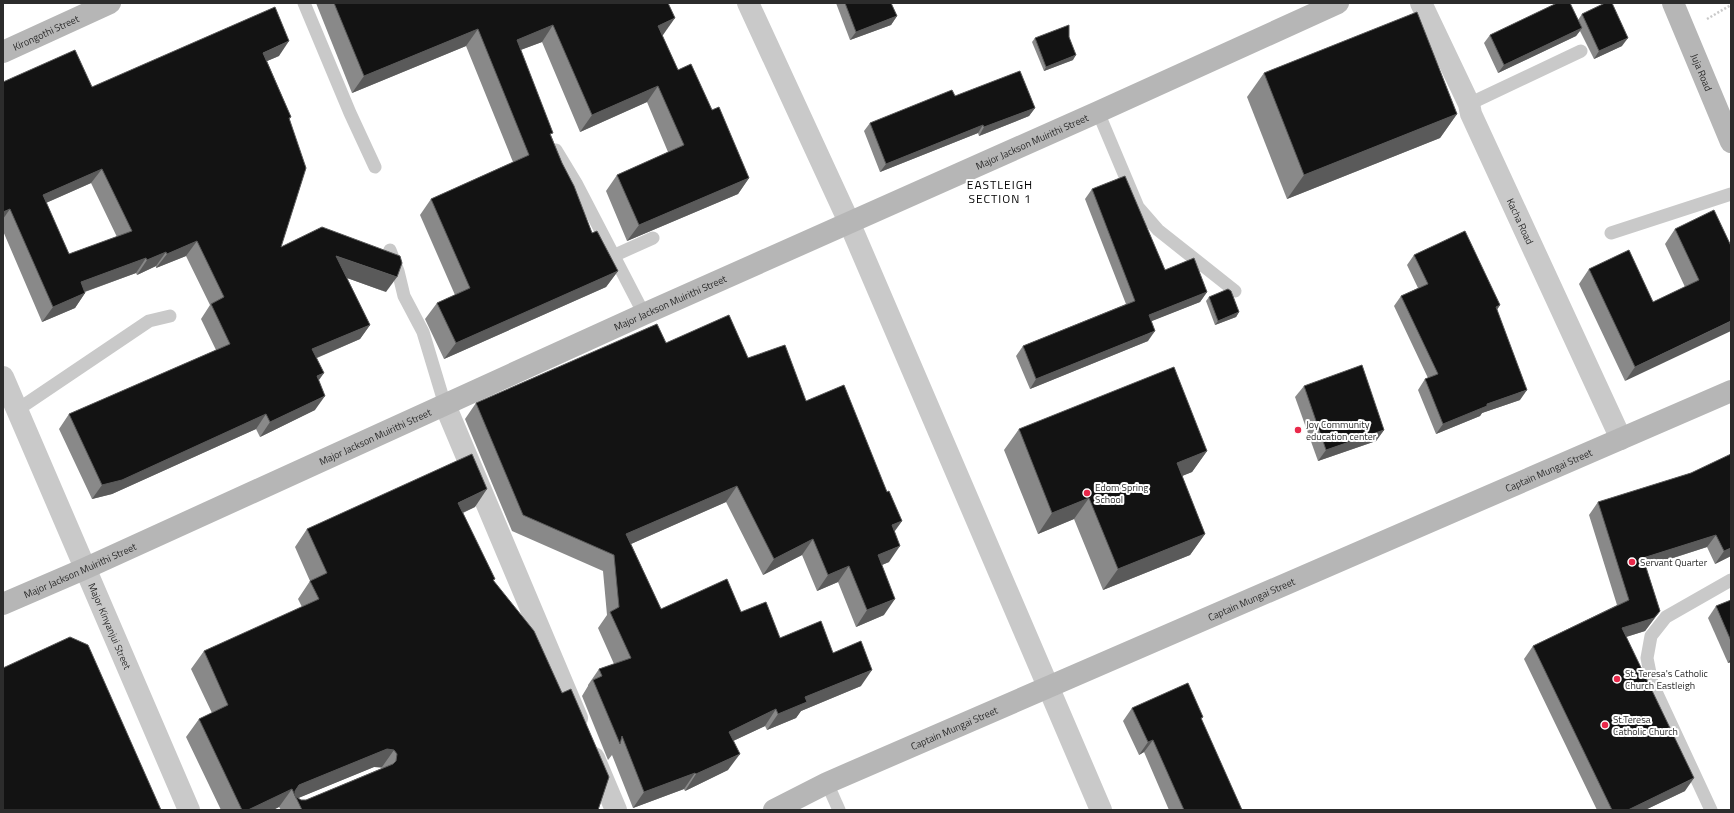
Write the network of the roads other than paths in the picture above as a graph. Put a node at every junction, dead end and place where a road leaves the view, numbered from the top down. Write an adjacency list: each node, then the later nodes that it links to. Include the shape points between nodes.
1 (110, 3): 8 (street, Kirongothi Street)
2 (304, 3): 13 (lane)
3 (748, 3): 15 (street)
4 (1338, 3): 10 (street, Major Jackson Muirithi Street)
5 (1421, 3): 9 (street, Kacha Road)
6 (1673, 3): 11 (street, Juja Road)
7 (1581, 51): 9 (lane)
8 (3, 52)
9 (1469, 104): 27 (street, Kacha Road, via 1471,114)
10 (1098, 112): 15 (street, Major Jackson Muirithi Street); 20 (lane, via 1138,207 1158,230)
11 (1731, 142)
12 (556, 150): 19 (lane)
13 (375, 168)
14 (1731, 194): 16 (lane)
15 (849, 222): 21 (street, Major Jackson Muirithi Street); 31 (street)
16 (1611, 233)
17 (653, 238): 19 (lane)
18 (390, 250): 25 (lane, via 404,296 423,332)
19 (613, 256): 21 (lane)
20 (1235, 291)
21 (644, 314): 25 (street, Major Jackson Muirithi Street)
22 (170, 316): 26 (lane, via 150,321)
23 (3, 377): 26 (street, Major Kinyanjui Street)
24 (1731, 391): 27 (street, Captain Mungai Street)
25 (445, 405): 28 (street, Major Jackson Muirithi Street); 34 (street)
26 (17, 410): 28 (street, Major Kinyanjui Street)
27 (1621, 439): 31 (street, Captain Mungai Street)
28 (84, 569): 30 (street, Major Jackson Muirithi Street); 33 (street, Major Kinyanjui Street)
29 (1731, 580): 38 (lane, via 1666,617 1650,636 1647,658 1652,683)
30 (3, 604)
31 (1048, 688): 32 (street, Captain Mungai Street); 37 (street)
32 (828, 784): 35 (street, Captain Mungai Street); 36 (lane)
33 (189, 810)
34 (616, 810)
35 (774, 810)
36 (839, 810)
37 (1101, 810)
38 (1711, 810)

